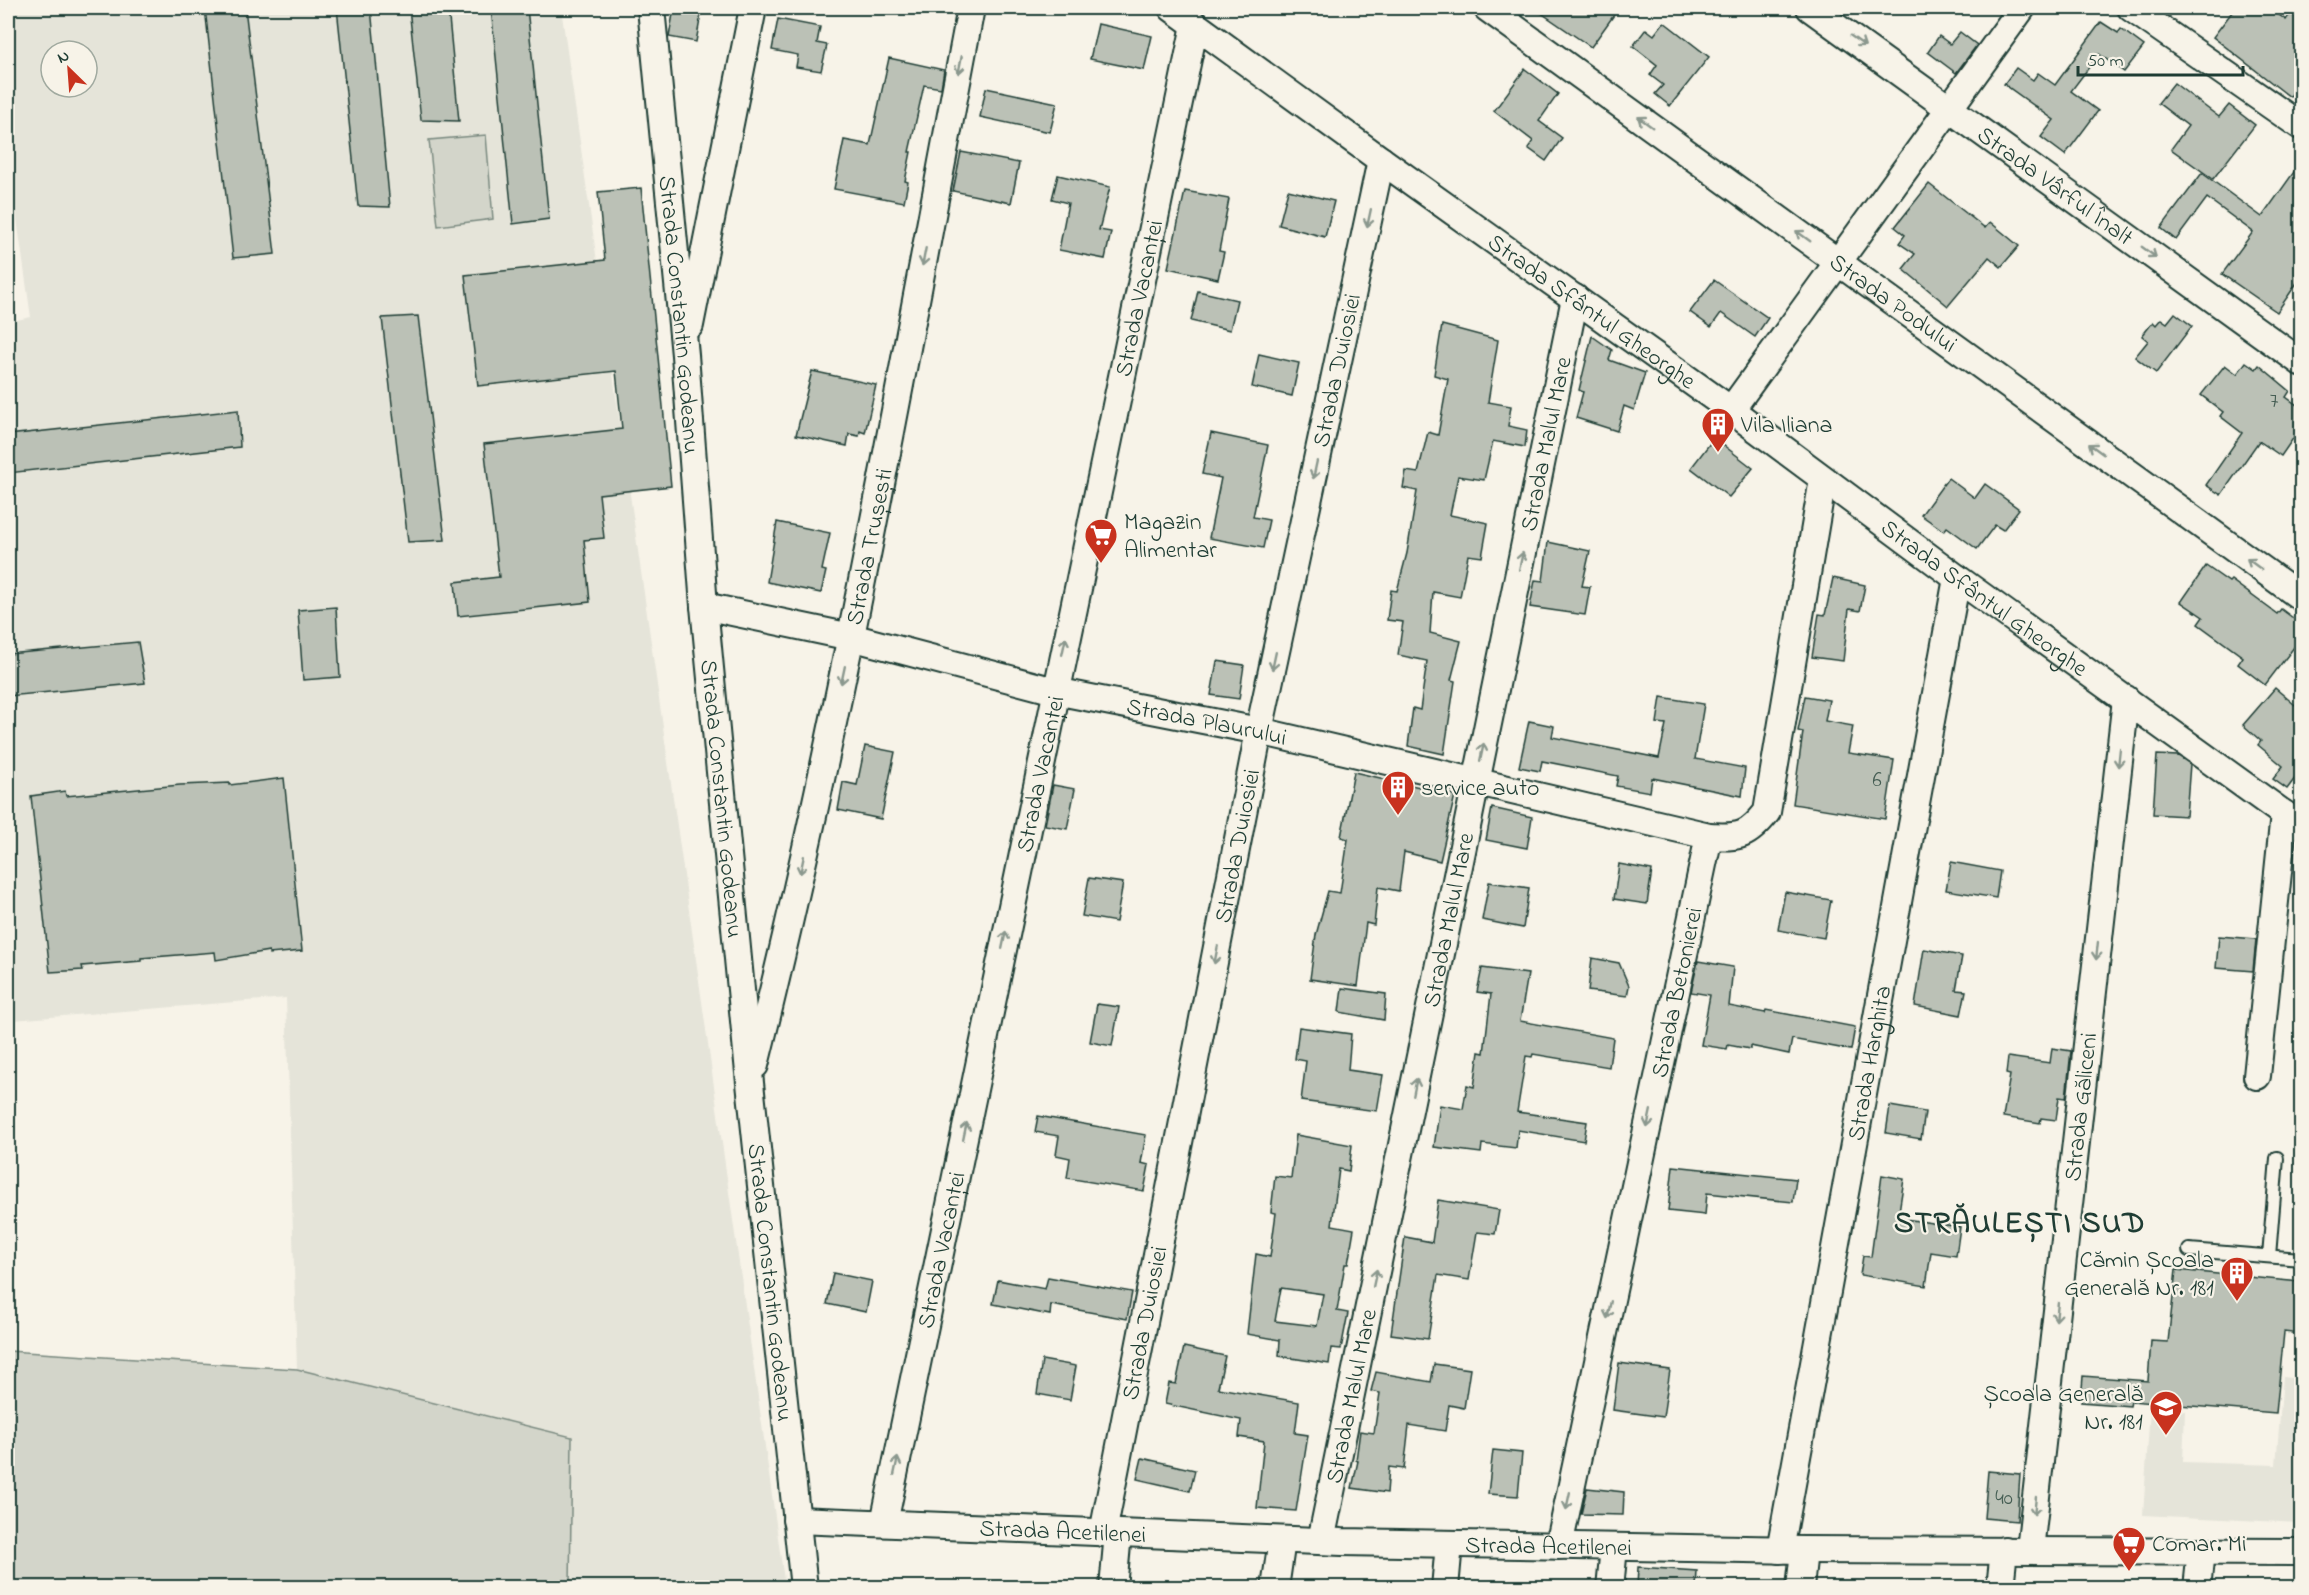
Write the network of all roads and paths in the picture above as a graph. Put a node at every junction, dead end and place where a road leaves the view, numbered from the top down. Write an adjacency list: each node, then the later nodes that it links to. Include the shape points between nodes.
1 (651, 8): 15 (street, Strada Constantin Godeanu)
2 (753, 8): 15 (street)
3 (971, 8): 22 (street, Strada Trușești, one-way to 22)
4 (1172, 8): 9 (street, Strada Sfântul Gheorghe)
5 (1486, 8): 13 (street, Strada Podului, one-way to 5)
6 (1810, 8): 10 (street, Strada Vârful Înalt, one-way to 10)
7 (2022, 8): 10 (street)
8 (2131, 8): 11 (street)
9 (1195, 25): 12 (street, Strada Sfântul Gheorghe); 23 (street, Strada Vacanței, one-way to 9)
10 (1949, 107): 13 (street); 16 (street, Strada Vârful Înalt, one-way to 16)
11 (2301, 127)
12 (1381, 160): 14 (street, Strada Sfântul Gheorghe); 25 (street, Strada Duiosiei, one-way to 25)
13 (1838, 261): 17 (street); 20 (street, Strada Podului, one-way to 13)
14 (1575, 298): 17 (street, Strada Sfântul Gheorghe); 26 (street, Strada Malul Mare, one-way to 14)
15 (685, 355): 21 (street, Strada Constantin Godeanu)
16 (2301, 363)
17 (1731, 410): 18 (street, Strada Sfântul Gheorghe)
18 (1823, 479): 19 (street, Strada Sfântul Gheorghe); 28 (street, via 1767,812 1746,834)
19 (1957, 578): 24 (street, Strada Sfântul Gheorghe); 43 (street, Strada Harghita)
20 (2301, 598)
21 (704, 606): 22 (street, Strada Plaurului); 30 (street, Strada Constantin Godeanu)
22 (851, 638): 23 (street, Strada Plaurului); 30 (street, Strada Trușești, one-way to 30)
23 (1055, 691): 25 (street, Strada Plaurului); 36 (street, Strada Vacanței, one-way to 23)
24 (2126, 699): 27 (street, Strada Sfântul Gheorghe); 45 (street, Strada Găliceni, one-way to 45)
25 (1259, 731): 26 (street, Strada Plaurului); 37 (street, Strada Duiosiei, one-way to 37)
26 (1476, 781): 28 (street, Strada Plaurului); 39 (street, Strada Malul Mare, one-way to 26)
27 (2293, 820): 29 (street)
28 (1709, 836): 41 (street, Strada Betonierei, one-way to 41)
29 (2257, 1076)
30 (750, 1083): 35 (street, Strada Constantin Godeanu)
31 (2277, 1158): 33 (lane)
32 (2189, 1250): 33 (lane)
33 (2269, 1256): 34 (lane)
34 (2301, 1259)
35 (796, 1520): 36 (street, Strada Acetilenei); 48 (street, Strada Constantin Godeanu)
36 (884, 1523): 37 (street, Strada Acetilenei)
37 (1111, 1533): 38 (street, Strada Acetilenei); 49 (street, Strada Duiosiei)
38 (1282, 1540): 39 (street, Strada Acetilenei); 50 (street)
39 (1321, 1541): 40 (street, Strada Acetilenei)
40 (1449, 1544): 41 (street, Strada Acetilenei); 51 (street)
41 (1559, 1546): 42 (street, Strada Acetilenei)
42 (1614, 1547): 43 (street, Strada Acetilenei); 52 (street)
43 (1792, 1550): 44 (street, Strada Acetilenei); 53 (street, Strada Harghita)
44 (2004, 1550): 45 (street, Strada Acetilenei); 54 (street)
45 (2030, 1550): 46 (street, Strada Acetilenei)
46 (2200, 1551): 47 (street, Strada Acetilenei); 55 (street)
47 (2301, 1552)
48 (804, 1587)
49 (1113, 1587)
50 (1275, 1587)
51 (1445, 1587)
52 (1610, 1587)
53 (1800, 1587)
54 (2000, 1587)
55 (2197, 1587)

